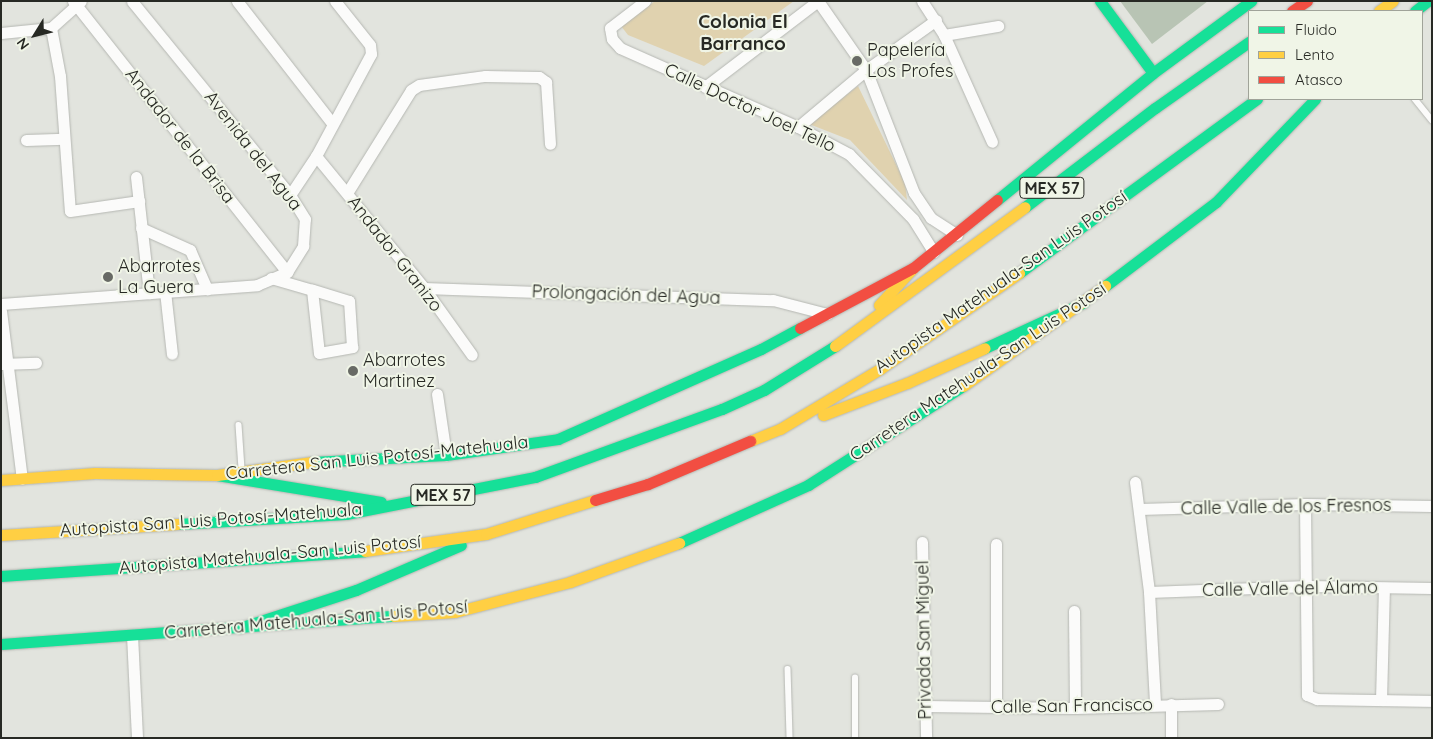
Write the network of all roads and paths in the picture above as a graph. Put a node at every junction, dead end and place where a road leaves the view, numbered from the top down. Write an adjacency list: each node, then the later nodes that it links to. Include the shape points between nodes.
1 (132, 1): 38 (street, Avenida del Agua)
2 (237, 1): 29 (street)
3 (335, 1): 29 (street, via 370,45 371,54)
4 (645, 1): 24 (street, Calle Doctor Joel Tello, via 610,28 612,39 620,48)
5 (818, 1): 22 (street); 24 (street)
6 (922, 1): 16 (street)
7 (1100, 1): 23 (main road)
8 (1251, 1): 23 (main road, Carretera San Luis Potosí-Matehuala)
9 (1307, 1): 13 (main road)
10 (1393, 1): 14 (main road)
11 (1428, 1): 15 (main road)
12 (77, 3): 18 (street); 44 (street, Andador de la Brisa)
13 (1294, 10)
14 (1380, 10)
15 (1416, 10)
16 (936, 20): 20 (street); 22 (street)
17 (998, 26): 20 (street)
18 (51, 28): 19 (street); 31 (street, via 60,76)
19 (2, 32)
20 (944, 35): 33 (street)
21 (1248, 43): 55 (main road, Autopista San Luis Potosí-Matehuala / MEX 57)
22 (866, 70): 30 (street); 41 (street, via 914,193 931,218)
23 (1154, 73): 41 (main road, Carretera San Luis Potosí-Matehuala)
24 (706, 87): 30 (street, Calle Doctor Joel Tello)
25 (1256, 100): 62 (main road, Autopista Matehuala-San Luis Potosí / MEX 57, via 966,311 880,369)
26 (1314, 100): 51 (main road, Carretera Matehuala-San Luis Potosí, via 1216,202)
27 (1416, 100): 28 (lane)
28 (1432, 120)
29 (332, 123): 35 (street)
30 (798, 127): 42 (street, Calle Doctor Joel Tello, via 849,154 918,224)
31 (64, 139): 32 (street); 39 (street, via 70,211)
32 (26, 140)
33 (992, 142)
34 (550, 144): 37 (street, via 546,82 539,77 485,76 419,85 411,90)
35 (316, 156): 37 (street, Andador Granizo); 38 (street)
36 (136, 177): 39 (street)
37 (347, 193): 46 (street, Andador Granizo)
38 (290, 195): 44 (street, Avenida del Agua, via 306,219 303,246)
39 (139, 201): 40 (street)
40 (141, 228): 47 (street, via 190,250); 50 (street)
41 (956, 235): 42 (main road, Carretera San Luis Potosí-Matehuala)
42 (934, 252): 43 (main road, Carretera San Luis Potosí-Matehuala)
43 (913, 268): 54 (main road, Carretera San Luis Potosí-Matehuala); 55 (main road)
44 (287, 272): 45 (street)
45 (271, 278): 47 (street, via 257,284); 48 (street)
46 (424, 288): 54 (street, Prolongación del Agua, via 773,300); 57 (street, Andador Granizo)
47 (207, 289): 49 (street)
48 (312, 290): 48 (street, via 319,354 352,347 349,301)
49 (165, 291): 50 (street); 56 (street)
50 (149, 293): 52 (street)
51 (1083, 303): 62 (main road, via 907,383); 83 (main road, Carretera Matehuala-San Luis Potosí, via 936,405 808,485 708,532 570,582 455,612)
52 (1, 304)
53 (1, 311): 59 (street)
54 (827, 314): 63 (main road, Carretera San Luis Potosí-Matehuala, via 761,349 558,439)
55 (854, 334): 69 (main road, Autopista San Luis Potosí-Matehuala / MEX 57, via 764,390 685,422 535,477)
56 (172, 354)
57 (472, 355)
58 (36, 363): 59 (street)
59 (4, 364): 66 (street)
60 (437, 394): 63 (street)
61 (240, 425): 64 (lane)
62 (780, 429): 73 (main road, Autopista Matehuala-San Luis Potosí / MEX 57, via 648,484)
63 (446, 455): 64 (main road, Carretera San Luis Potosí-Matehuala, via 319,461)
64 (242, 471): 65 (main road, Carretera San Luis Potosí-Matehuala)
65 (217, 475): 66 (main road, Carretera San Luis Potosí-Matehuala, via 95,473); 69 (main road)
66 (22, 479): 67 (main road, Carretera San Luis Potosí-Matehuala)
67 (1, 480)
68 (1135, 482): 72 (street)
69 (393, 504): 74 (main road, Autopista San Luis Potosí-Matehuala / MEX 57, via 346,514)
70 (1305, 504): 71 (street, Calle Valle de los Fresnos); 72 (street, Calle Valle de los Fresnos); 78 (street)
71 (1432, 506)
72 (1140, 509): 81 (street)
73 (486, 534): 77 (main road, Autopista Matehuala-San Luis Potosí / MEX 57, via 362,551); 83 (main road, via 356,590)
74 (1, 535)
75 (922, 542): 93 (street, Privada San Miguel)
76 (996, 544): 94 (street)
77 (1, 576)
78 (1308, 586): 79 (street, Calle Valle del Álamo); 81 (street, Calle Valle del Álamo); 88 (street, via 1307,695 1317,699)
79 (1384, 588): 80 (street, Calle Valle del Álamo); 88 (street)
80 (1432, 588)
81 (1149, 592): 90 (street)
82 (1074, 611): 95 (street)
83 (239, 628): 84 (main road, Carretera Matehuala-San Luis Potosí)
84 (132, 635): 85 (main road, Carretera Matehuala-San Luis Potosí); 96 (street)
85 (1, 644)
86 (788, 669): 97 (lane)
87 (855, 678): 98 (lane)
88 (1381, 700): 89 (street)
89 (1432, 701)
90 (1155, 704): 91 (street, Calle San Francisco); 95 (street, Calle San Francisco)
91 (1171, 704): 92 (street, Calle San Francisco); 100 (street)
92 (1218, 704)
93 (925, 706): 94 (street, Calle San Francisco); 99 (street, Privada San Miguel)
94 (996, 707): 95 (street, Calle San Francisco)
95 (1075, 708)
96 (137, 738)
97 (790, 738)
98 (855, 738)
99 (926, 738)
100 (1171, 738)

